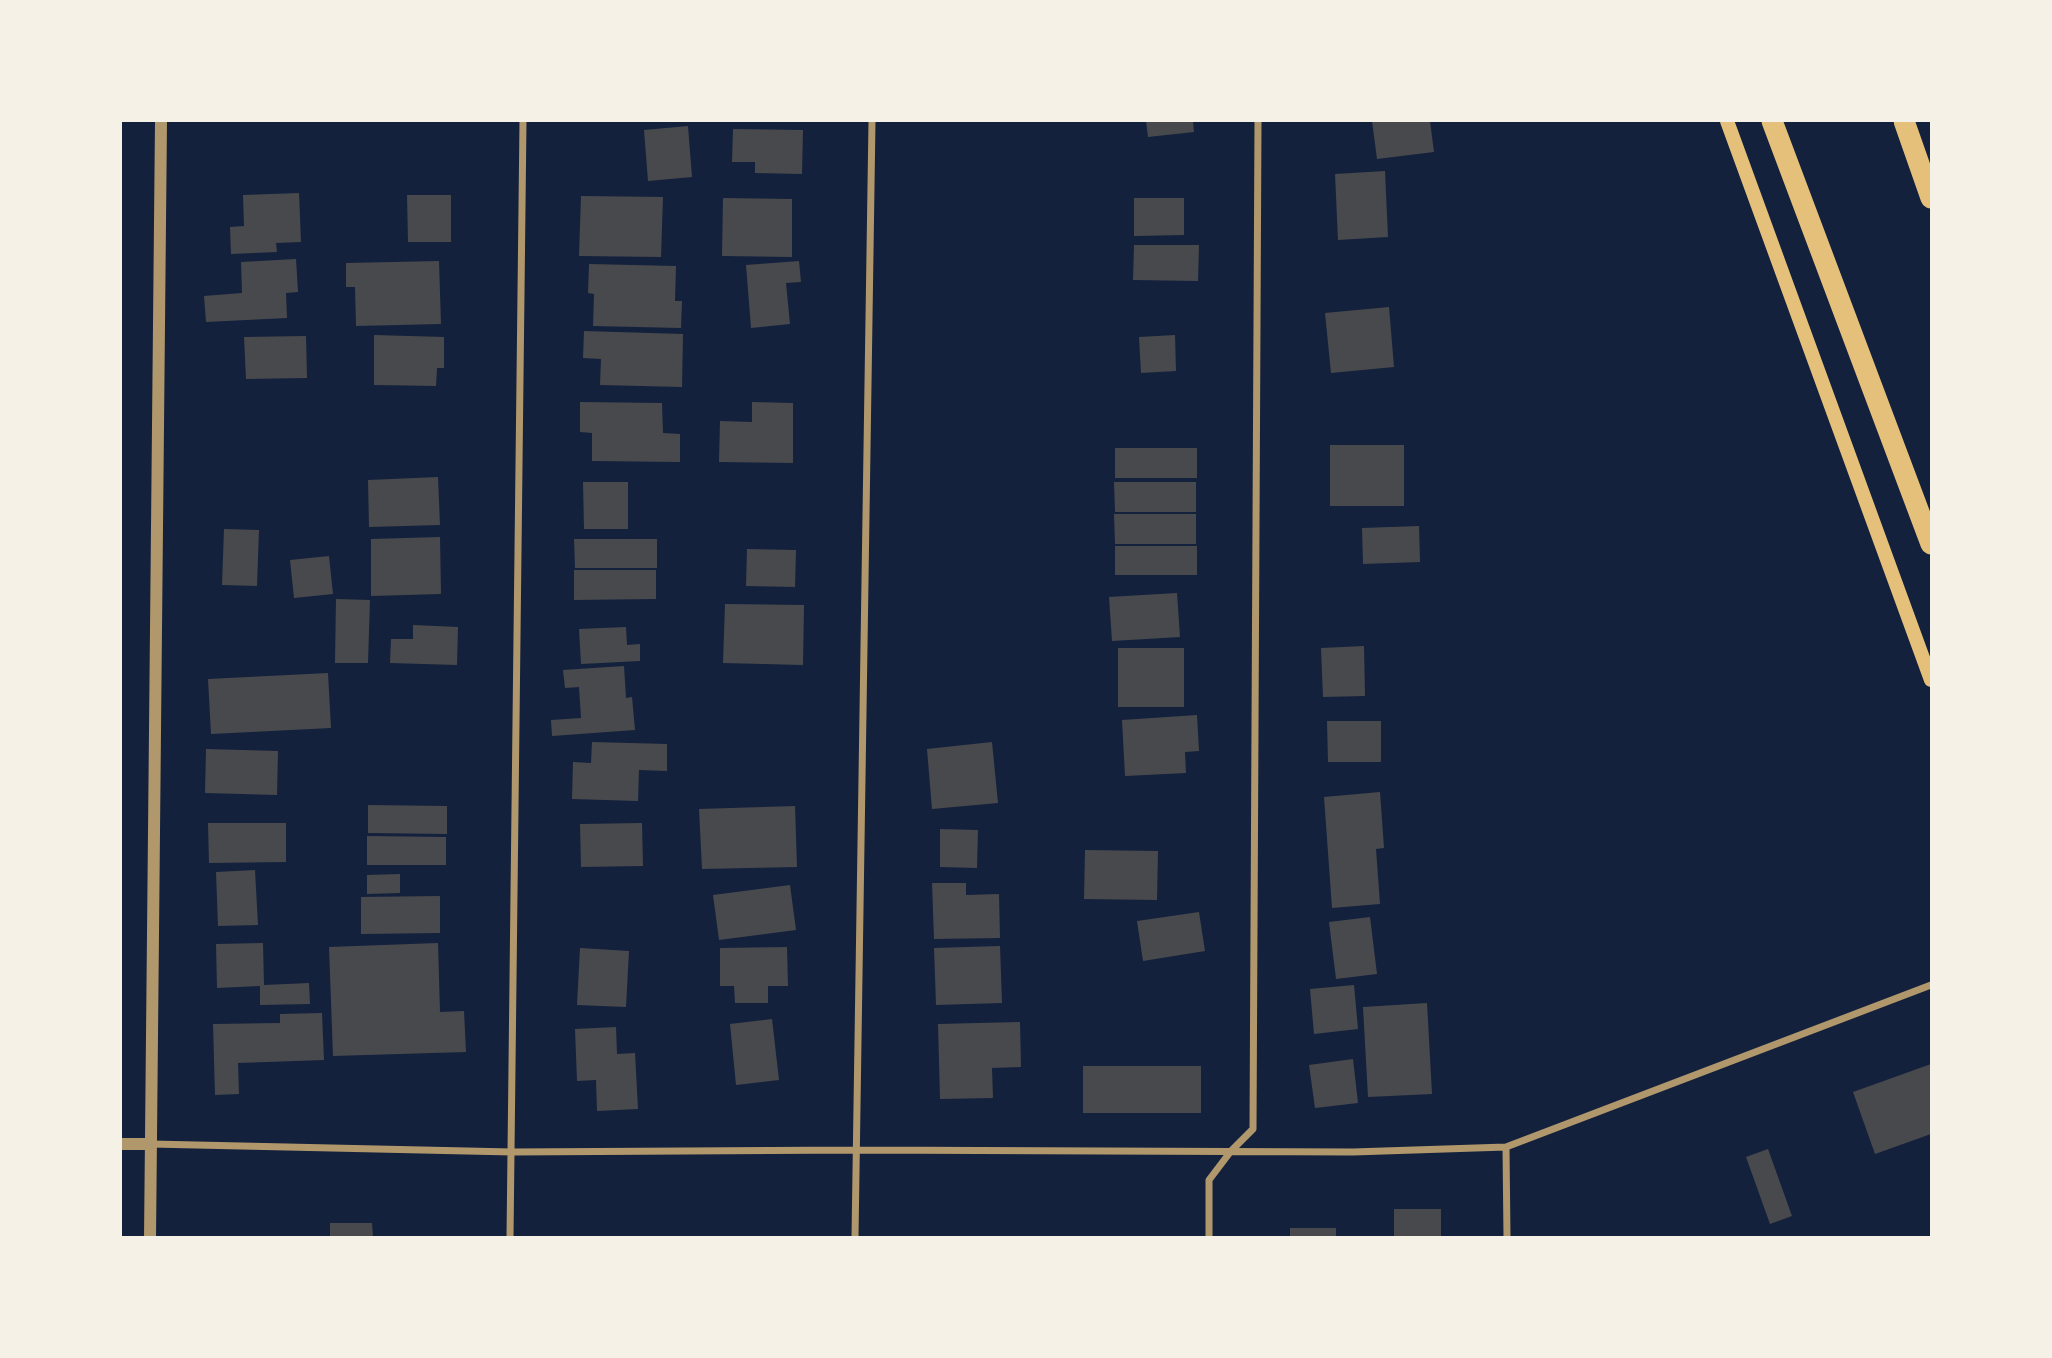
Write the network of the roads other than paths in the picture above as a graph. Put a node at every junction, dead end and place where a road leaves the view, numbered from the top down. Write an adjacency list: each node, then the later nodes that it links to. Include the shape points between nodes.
1 (161, 121): 14 (street)
2 (523, 121): 18 (street)
3 (872, 121): 16 (street)
4 (1258, 121): 17 (street, via 1253,1129)
5 (1727, 121): 11 (main road)
6 (1772, 121): 10 (highway)
7 (1905, 121): 8 (highway)
8 (1929, 193): 9 (highway)
9 (1931, 215)
10 (1931, 544)
11 (1931, 680)
12 (1931, 985): 15 (street)
13 (121, 1144): 14 (street)
14 (151, 1144): 18 (street); 19 (street)
15 (1506, 1147): 17 (street); 23 (street)
16 (856, 1150): 17 (street); 18 (street); 21 (street)
17 (1231, 1151): 22 (street, via 1209,1180)
18 (512, 1152): 20 (street)
19 (150, 1237)
20 (510, 1237)
21 (855, 1237)
22 (1209, 1237)
23 (1507, 1237)

